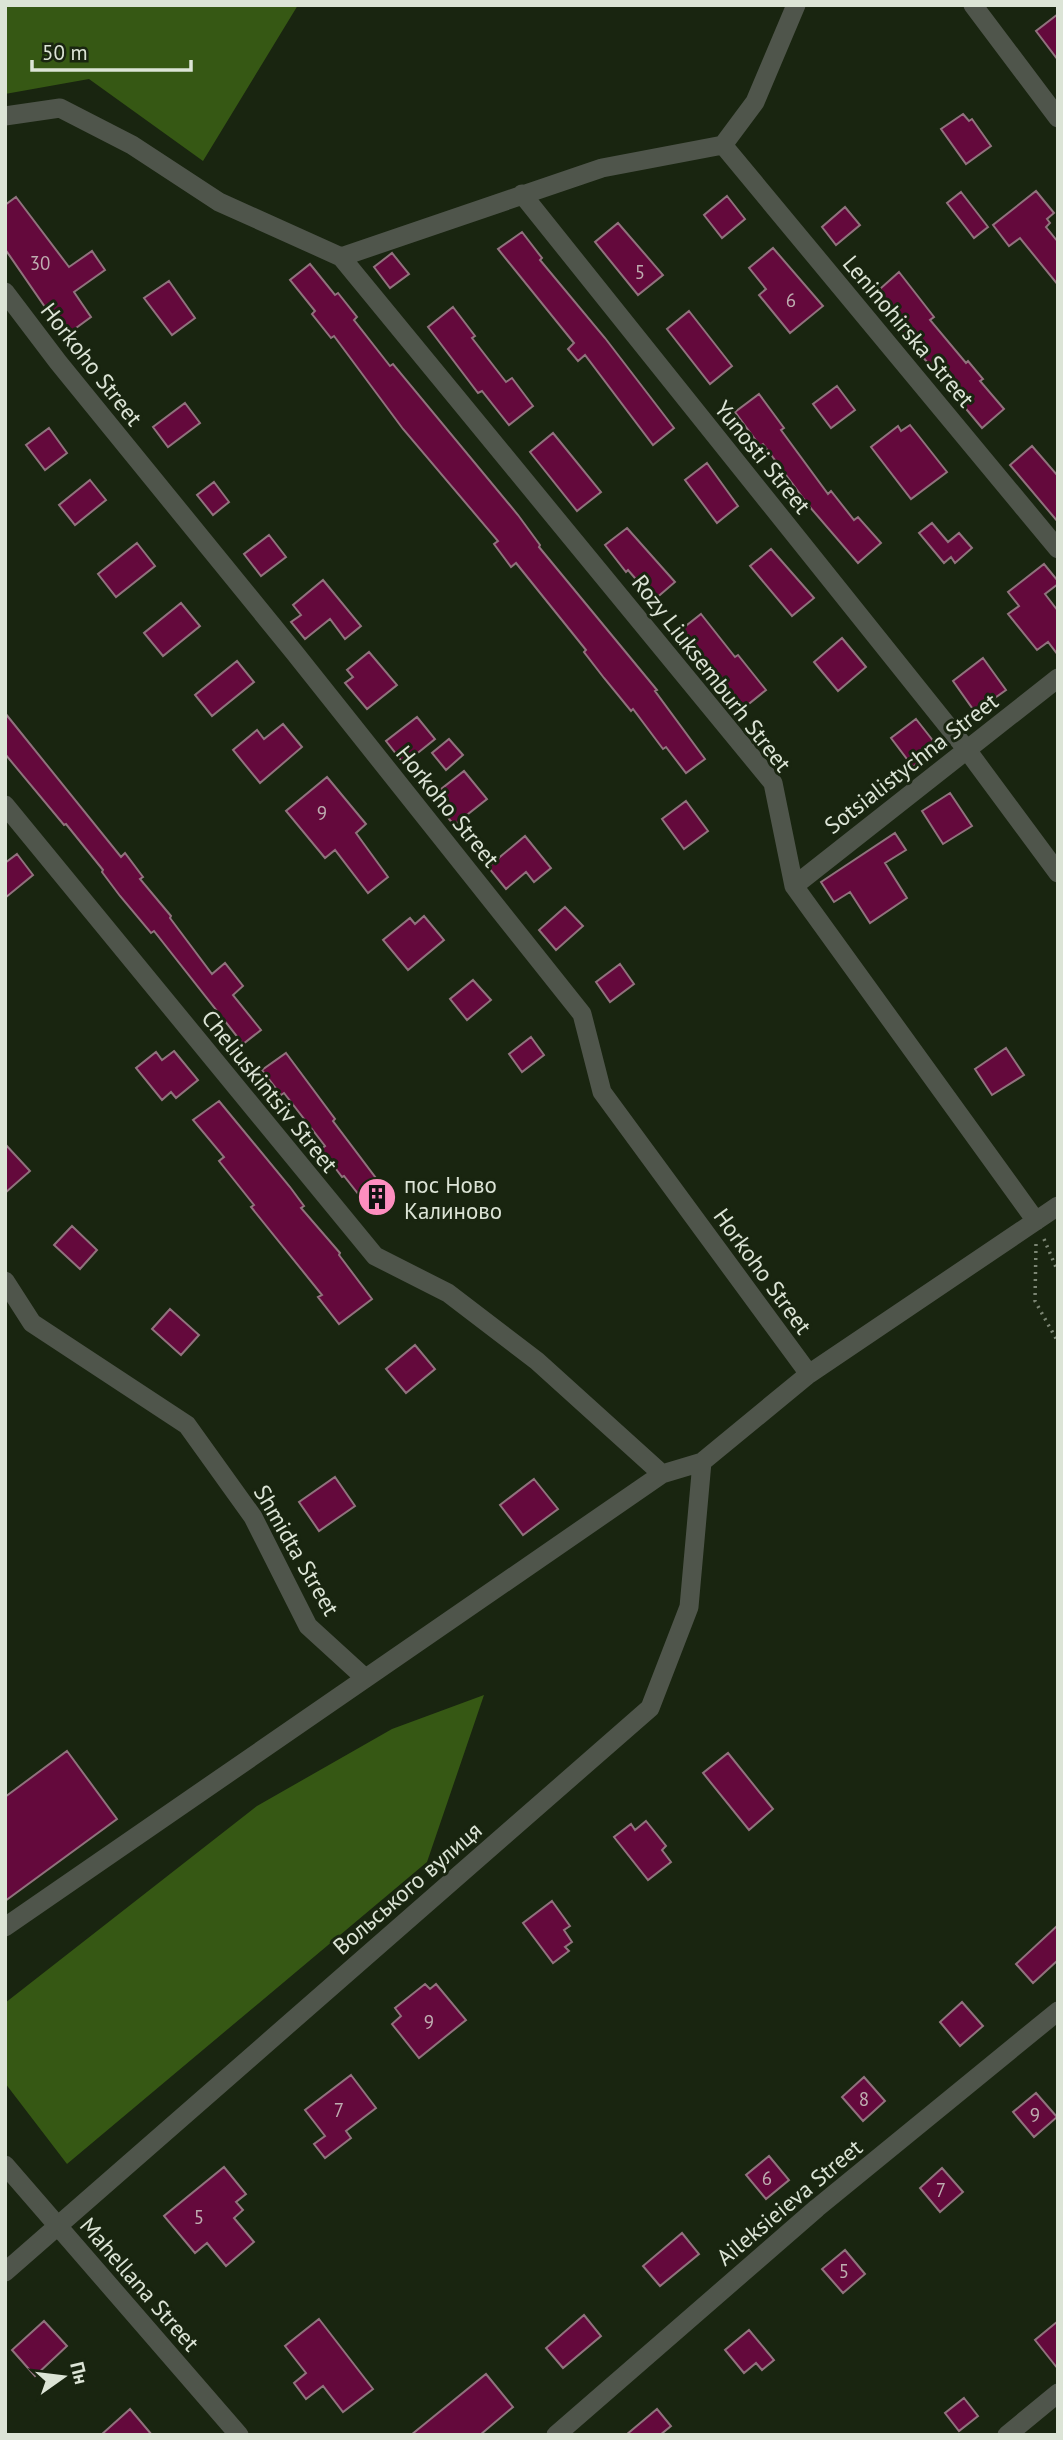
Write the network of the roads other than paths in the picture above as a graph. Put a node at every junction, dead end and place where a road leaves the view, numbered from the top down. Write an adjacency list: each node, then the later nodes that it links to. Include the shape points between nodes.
1 (796, 5): 5 (street, via 755,102)
2 (973, 5): 4 (street)
3 (5, 116): 7 (street, via 60,108 132,145 219,202)
4 (1058, 118)
5 (723, 145): 6 (street, via 602,168); 9 (street, Leninohirska Street)
6 (522, 194): 7 (street); 11 (street, Yunosti Street)
7 (341, 257): 14 (street, Rozy Liuksemburh Street, via 773,783)
8 (5, 292): 18 (street, Horkoho Street, via 582,1014 602,1092)
9 (1058, 549)
10 (1058, 678): 11 (street, Sotsialistychna Street)
11 (967, 750): 13 (street, Yunosti Street); 14 (street, Sotsialistychna Street)
12 (5, 805): 20 (street, Cheliuskintsiv Street, via 375,1256 448,1293 537,1362)
13 (1058, 873)
14 (794, 886): 16 (street, Rozy Liuksemburh Street)
15 (1058, 1206): 16 (street)
16 (1036, 1221): 18 (street)
17 (5, 1281): 21 (street, Shmidta Street, via 32,1323 187,1425 253,1517 308,1626)
18 (809, 1374): 19 (street)
19 (702, 1462): 20 (street); 25 (street, Вольського вулиця, via 689,1607 650,1708)
20 (662, 1475): 21 (street)
21 (365, 1678): 22 (street)
22 (5, 1927)
23 (1058, 2011): 29 (street, Aileksieieva Street, via 817,2208)
24 (5, 2165): 25 (street, Mahellana Street)
25 (56, 2225): 26 (street, Вольського вулиця); 28 (street, Mahellana Street)
26 (5, 2272)
27 (1058, 2393): 30 (street)
28 (239, 2435)
29 (556, 2435)
30 (1007, 2435)

